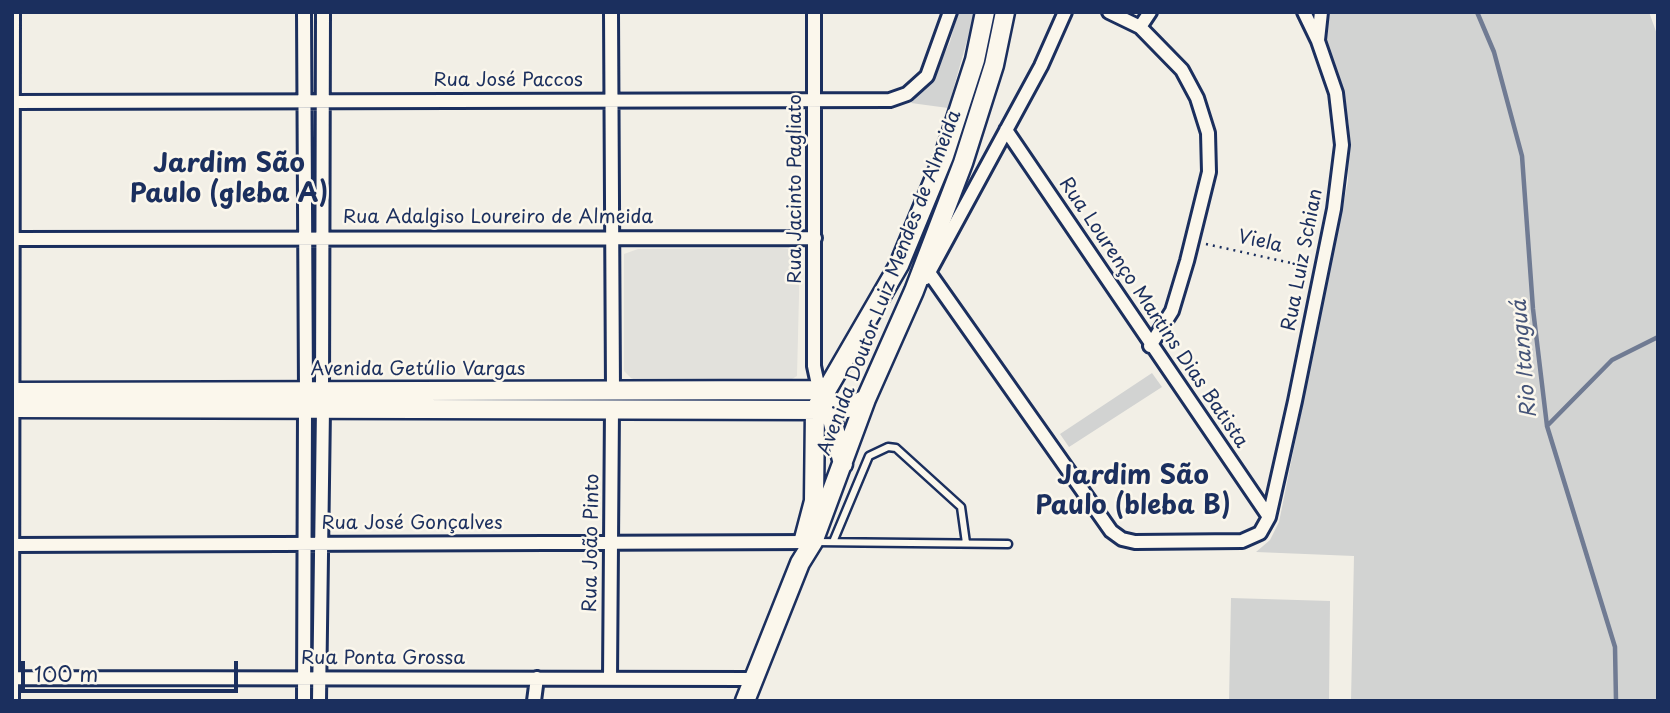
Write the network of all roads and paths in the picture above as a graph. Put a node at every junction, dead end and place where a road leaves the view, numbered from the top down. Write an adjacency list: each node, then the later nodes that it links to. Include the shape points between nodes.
1 (13, 12): 20 (street)
2 (304, 12): 17 (street)
3 (323, 12): 18 (street)
4 (611, 12): 19 (street)
5 (814, 12): 16 (street, Rua Jacinto Pagliato)
6 (950, 12): 16 (street, Rua José Paccos, via 930,70 907,94 890,100)
7 (985, 12): 34 (street, Avenida Doutor Luiz Mendes de Almeida, via 975,60 944,156 909,241)
8 (1005, 12): 28 (street, Avenida Doutor Luiz Mendes de Almeida)
9 (1065, 12): 21 (street)
10 (1109, 12): 14 (street)
11 (1150, 12): 14 (street)
12 (1304, 12): 15 (street, Rua Luiz Schian)
13 (1321, 12): 15 (street)
14 (1140, 27): 27 (street, via 1182,70 1208,133 1209,172)
15 (1318, 41): 29 (street, Rua Luiz Schian, via 1336,93 1342,145)
16 (815, 99): 19 (street, Rua José Paccos); 24 (street, Rua Jacinto Pagliato)
17 (304, 100): 18 (street, Rua José Paccos); 20 (street, Rua José Paccos); 22 (street)
18 (323, 100): 19 (street, Rua José Paccos); 23 (street)
19 (612, 101): 26 (street)
20 (12, 103): 25 (street)
21 (1006, 130): 28 (street); 32 (street, Rua Lourenço Martins Dias Batista)
22 (305, 237): 23 (street, Rua Adalgiso Loureiro de Almeida); 25 (street, Rua Adalgiso Loureiro de Almeida); 38 (street)
23 (322, 237): 26 (street, Rua Adalgiso Loureiro de Almeida); 38 (street)
24 (815, 238): 26 (street, Rua Adalgiso Loureiro de Almeida); 33 (street, Rua Jacinto Pagliato)
25 (12, 239): 37 (street)
26 (612, 239): 35 (street)
27 (1193, 241): 29 (path, Viela); 32 (street, via 1171,311)
28 (939, 243): 30 (street); 31 (street, Avenida Doutor Luiz Mendes de Almeida)
29 (1321, 270): 44 (street, Rua Luiz Schian)
30 (930, 274): 31 (street); 44 (street, via 1111,531 1122,539 1242,541 1260,533)
31 (914, 291): 39 (street, Avenida Doutor Luiz Mendes de Almeida)
32 (1150, 346): 44 (street, Rua Lourenço Martins Dias Batista)
33 (814, 366): 34 (street, via 826,374); 36 (street, Rua Jacinto Pagliato)
34 (836, 372): 36 (street, Avenida Doutor Luiz Mendes de Almeida)
35 (613, 390): 36 (street, Avenida Getúlio Vargas); 38 (street, Avenida Getúlio Vargas); 41 (street)
36 (825, 390): 42 (street)
37 (12, 392): 38 (street, Avenida Getúlio Vargas); 40 (street)
38 (314, 400): 40 (street, Avenida Getúlio Vargas); 41 (street, Avenida Getúlio Vargas); 49 (street); 50 (street)
39 (866, 400): 42 (street, Avenida Getúlio Vargas, via 847,408); 43 (street, Avenida Doutor Luiz Mendes de Almeida)
40 (12, 408): 52 (street)
41 (612, 408): 42 (street, Avenida Getúlio Vargas); 47 (street, Rua João Pinto)
42 (821, 410): 43 (street); 45 (street, Avenida Doutor Luiz Mendes de Almeida)
43 (843, 464): 45 (street, Avenida Doutor Luiz Mendes de Almeida)
44 (1269, 517)
45 (808, 542): 46 (lane); 47 (street, Rua José Gonçalves); 58 (street, Avenida Doutor Luiz Mendes de Almeida)
46 (833, 542): 48 (lane); 48 (lane, via 869,456 888,447 896,448 961,507)
47 (611, 543): 50 (street, Rua José Gonçalves); 57 (street, Rua João Pinto)
48 (966, 543): 51 (lane)
49 (306, 544): 50 (street, Rua José Gonçalves); 52 (street, Rua José Gonçalves); 56 (street)
50 (321, 544): 54 (street)
51 (1008, 544)
52 (12, 545): 53 (street)
53 (12, 678): 56 (street, Rua Ponta Grossa); 59 (street)
54 (320, 678): 55 (street, Rua Ponta Grossa); 56 (street, Rua Ponta Grossa); 61 (street)
55 (537, 678): 57 (street, Rua Ponta Grossa); 62 (street)
56 (304, 679): 60 (street)
57 (610, 679): 58 (street, Rua Ponta Grossa)
58 (753, 679): 63 (street, Avenida Doutor Luiz Mendes de Almeida)
59 (12, 701)
60 (304, 701)
61 (320, 701)
62 (534, 701)
63 (744, 701)

